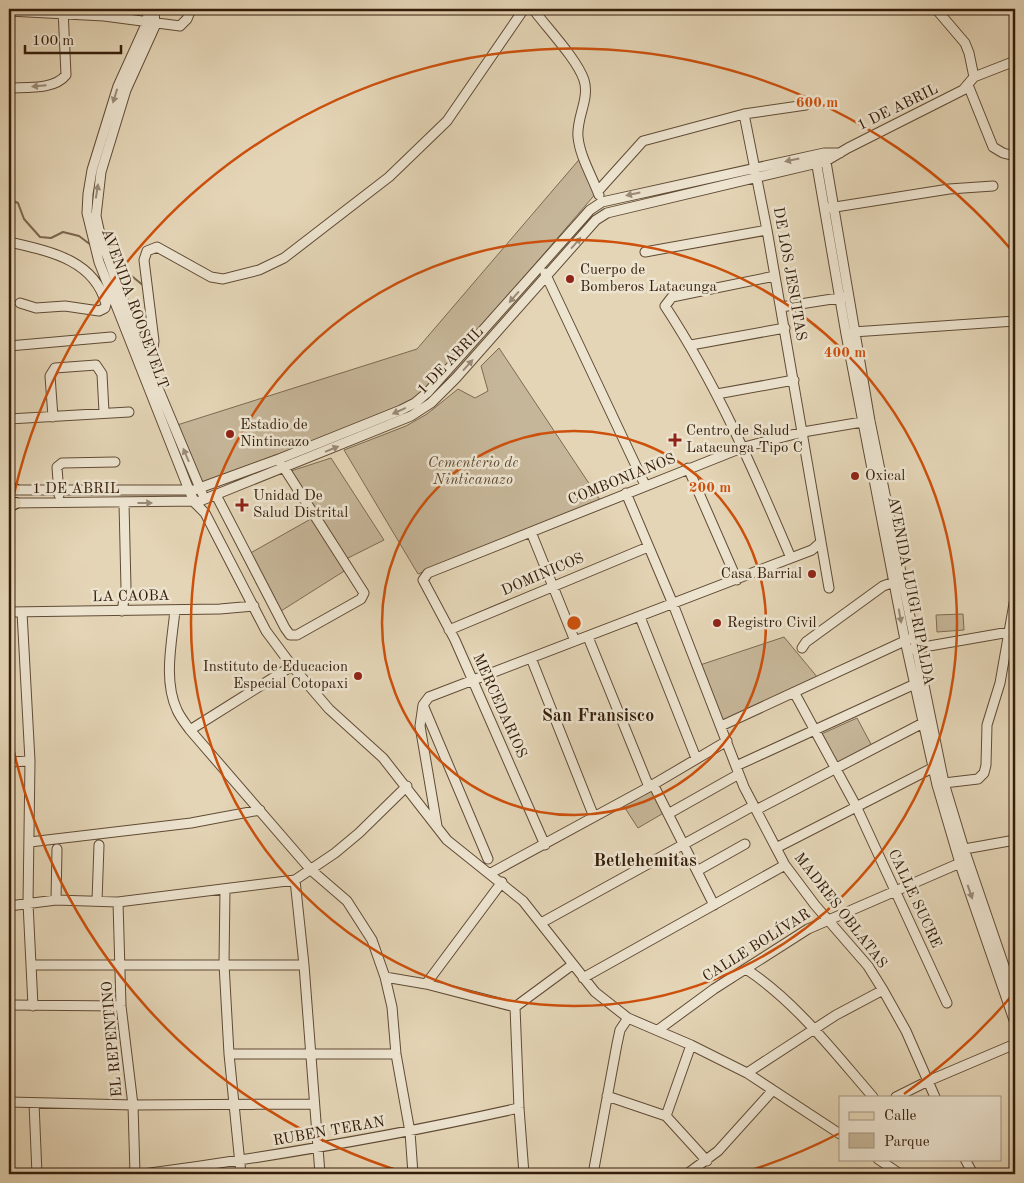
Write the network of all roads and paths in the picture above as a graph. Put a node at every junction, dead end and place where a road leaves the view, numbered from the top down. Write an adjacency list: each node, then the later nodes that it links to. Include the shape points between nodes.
1 (147, 9): 10 (street, AVENIDA ROOSEVELT)
2 (154, 9): 10 (street)
3 (191, 9): 10 (street, via 187,20 180,26 168,26)
4 (524, 9): 42 (street, via 447,122 389,177 284,258 259,270 223,279 211,277 156,247 147,250 144,260 154,341)
5 (533, 9): 22 (street, via 578,68 584,82 578,135)
6 (936, 9): 12 (street, via 965,43)
7 (10, 10): 8 (street)
8 (64, 11): 9 (street); 14 (street, one-way to 14, via 66,75 60,83 53,85)
9 (104, 12): 10 (street)
10 (152, 20): 41 (street, AVENIDA ROOSEVELT, one-way to 10, via 96,216 101,172); 41 (street, AVENIDA ROOSEVELT, one-way to 41, via 118,86 92,170 87,213 99,262)
11 (1015, 62): 12 (street)
12 (974, 77): 13 (street)
13 (968, 85): 17 (street, via 993,147); 18 (street, 1 DE ABRIL, via 840,153)
14 (9, 88)
15 (806, 105): 16 (street)
16 (744, 114): 19 (street, DE LOS JESUITAS); 22 (street, via 643,142)
17 (1015, 156)
18 (821, 158): 19 (street, 1 DE ABRIL, one-way to 19); 20 (street, 1 DE ABRIL); 24 (street, AVENIDA LUIGI RIPALDA)
19 (756, 168): 20 (street, DE LOS JESUITAS); 23 (street, 1 DE ABRIL, one-way to 23)
20 (758, 177): 25 (street, 1 DE ABRIL); 26 (street, DE LOS JESUITAS)
21 (993, 186): 24 (street, via 949,189)
22 (598, 191): 23 (street)
23 (602, 202): 25 (street); 29 (street, 1 DE ABRIL, via 590,210)
24 (830, 208): 32 (street, AVENIDA LUIGI RIPALDA)
25 (607, 213): 30 (street, 1 DE ABRIL, one-way to 25, via 596,220)
26 (767, 230): 28 (street); 31 (street, DE LOS JESUITAS)
27 (9, 242): 33 (street, via 59,254 74,262 90,276 106,304 99,311 70,306 36,308)
28 (645, 252)
29 (541, 267): 30 (street); 52 (street, 1 DE ABRIL, one-way to 52, via 416,403)
30 (547, 276): 54 (street, 1 DE ABRIL, one-way to 30, via 402,421 431,403); 56 (street)
31 (775, 276): 34 (street, DE LOS JESUITAS); 39 (street, via 672,297 665,306)
32 (844, 297): 34 (street); 37 (street, AVENIDA LUIGI RIPALDA); 49 (street, AVENIDA LUIGI RIPALDA)
33 (20, 303)
34 (781, 307): 36 (street, DE LOS JESUITAS)
35 (1015, 320): 37 (street)
36 (784, 328): 39 (street); 43 (street, DE LOS JESUITAS)
37 (853, 332): 49 (street, AVENIDA LUIGI RIPALDA)
38 (110, 336): 40 (street)
39 (691, 344): 44 (street)
40 (9, 346)
41 (141, 360): 42 (street, AVENIDA ROOSEVELT); 60 (street, AVENIDA ROOSEVELT)
42 (150, 370): 57 (street, AVENIDA ROOSEVELT, one-way to 42)
43 (794, 380): 44 (street); 50 (street, DE LOS JESUITAS)
44 (718, 394): 51 (street)
45 (104, 412): 46 (street); 47 (street); 47 (street, via 102,374 96,365 55,368 50,376)
46 (129, 412)
47 (53, 416): 48 (street)
48 (9, 419)
49 (866, 422): 50 (street, COMBONIANOS); 75 (street, AVENIDA LUIGI RIPALDA); 89 (street, AVENIDA LUIGI RIPALDA)
50 (803, 432): 51 (street, COMBONIANOS); 70 (street, DE LOS JESUITAS)
51 (744, 447): 55 (street, COMBONIANOS); 72 (street)
52 (279, 459): 54 (street); 57 (street, 1 DE ABRIL)
53 (115, 462): 59 (street, via 62,463 58,467)
54 (284, 468): 62 (street, 1 DE ABRIL); 62 (street, via 364,593 361,599 297,635 290,635 285,628)
55 (688, 468): 56 (street, COMBONIANOS); 74 (street)
56 (644, 485): 61 (street, COMBONIANOS)
57 (200, 488): 60 (street, 1 DE ABRIL); 63 (street, AVENIDA ROOSEVELT)
58 (11, 489): 59 (street, 1 DE ABRIL)
59 (59, 489): 60 (street, 1 DE ABRIL); 65 (street)
60 (189, 490): 64 (street, AVENIDA ROOSEVELT)
61 (626, 493): 69 (street, COMBONIANOS); 71 (street, MADRES OBLATAS)
62 (216, 496): 63 (street, 1 DE ABRIL)
63 (205, 500): 64 (street, 1 DE ABRIL); 68 (street)
64 (195, 502): 66 (street, 1 DE ABRIL, one-way to 64); 68 (street, AVENIDA ROOSEVELT)
65 (59, 503): 66 (street, 1 DE ABRIL); 67 (street, 1 DE ABRIL)
66 (124, 503): 82 (street, via 126,588)
67 (11, 504)
68 (205, 513): 80 (street)
69 (531, 532): 73 (street, COMBONIANOS, via 428,573); 76 (street)
70 (821, 542): 72 (street, via 812,550); 77 (street, DE LOS JESUITAS)
71 (648, 547): 76 (street, DOMINICOS); 79 (street, MADRES OBLATAS)
72 (791, 558): 74 (street)
73 (423, 580): 86 (street, MERCEDARIOS)
74 (737, 580): 79 (street)
75 (894, 582): 90 (street, AVENIDA LUIGI RIPALDA, one-way to 90); 92 (street, via 882,586)
76 (552, 586): 86 (street, DOMINICOS); 91 (street)
77 (829, 588)
78 (1015, 598): 87 (street)
79 (673, 604): 85 (street); 101 (street, MADRES OBLATAS)
80 (254, 606): 81 (street, LA CAOBA); 95 (street, via 266,630)
81 (176, 610): 82 (street, LA CAOBA); 102 (street, via 170,664 172,694 177,711)
82 (122, 611): 84 (street, LA CAOBA)
83 (9, 612): 84 (street, LA CAOBA)
84 (22, 612): 106 (street)
85 (640, 617): 88 (street); 105 (street)
86 (449, 630): 96 (street, MERCEDARIOS)
87 (1012, 632): 93 (street); 111 (street, via 987,725 984,773 978,779)
88 (588, 637): 91 (street); 113 (street)
89 (914, 639): 90 (street); 93 (street, AVENIDA LUIGI RIPALDA)
90 (904, 640): 93 (street, AVENIDA LUIGI RIPALDA); 98 (street)
91 (575, 642): 94 (street)
92 (802, 648)
93 (911, 650): 97 (street, AVENIDA LUIGI RIPALDA); 108 (street, AVENIDA LUIGI RIPALDA)
94 (531, 658): 96 (street); 118 (street)
95 (292, 666): 102 (street); 112 (street)
96 (474, 681): 99 (street, via 429,697); 124 (street, MERCEDARIOS)
97 (915, 684): 100 (street, AVENIDA LUIGI RIPALDA); 103 (street)
98 (794, 692): 101 (street); 103 (street, CALLE SUCRE)
99 (423, 705): 119 (street, via 420,726); 129 (street)
100 (924, 723): 108 (street, AVENIDA LUIGI RIPALDA); 109 (street)
101 (721, 726): 104 (street, MADRES OBLATAS)
102 (190, 730): 116 (street)
103 (814, 730): 109 (street, CALLE SUCRE); 110 (street)
104 (727, 741): 105 (street); 110 (street, MADRES OBLATAS)
105 (696, 758): 113 (street)
106 (30, 761): 107 (street); 121 (street)
107 (9, 762)
108 (936, 765): 111 (street, AVENIDA LUIGI RIPALDA); 114 (street); 128 (street, AVENIDA LUIGI RIPALDA)
109 (836, 769): 114 (street, CALLE SUCRE); 115 (street)
110 (737, 770): 115 (street, MADRES OBLATAS); 117 (street)
111 (944, 783): 128 (street, AVENIDA LUIGI RIPALDA)
112 (407, 786): 119 (street); 132 (street, via 359,833)
113 (651, 786): 117 (street); 118 (street)
114 (856, 806): 126 (street); 138 (street, CALLE SUCRE)
115 (755, 808): 125 (street); 126 (street, MADRES OBLATAS)
116 (260, 810): 121 (street, via 182,824); 132 (street)
117 (668, 814): 125 (street)
118 (594, 817): 124 (street)
119 (438, 828): 134 (street, via 447,840)
120 (1015, 840): 128 (street)
121 (30, 842): 142 (street)
122 (745, 844): 133 (street)
123 (99, 845): 140 (street)
124 (545, 845): 134 (street)
125 (684, 846): 133 (street); 146 (street)
126 (776, 848): 131 (street, MADRES OBLATAS)
127 (57, 849): 139 (street)
128 (960, 850): 130 (street, AVENIDA LUIGI RIPALDA); 157 (street, AVENIDA LUIGI RIPALDA)
129 (488, 860)
130 (960, 863): 138 (street, CALLE BOLÍVAR); 164 (street, AVENIDA LUIGI RIPALDA, one-way to 164)
131 (785, 865): 143 (street); 145 (street, MADRES OBLATAS)
132 (311, 870): 135 (street); 153 (street, via 347,901 372,940)
133 (697, 871): 143 (street)
134 (491, 873): 136 (street)
135 (295, 880): 137 (street); 149 (street)
136 (502, 882): 146 (street); 155 (street)
137 (225, 890): 141 (street); 147 (street)
138 (895, 891): 145 (street, CALLE BOLÍVAR); 158 (street, CALLE SUCRE)
139 (56, 900): 140 (street); 142 (street)
140 (98, 901): 141 (street)
141 (118, 902): 151 (street, EL REPENTINO)
142 (28, 903): 144 (street); 148 (street)
143 (714, 905): 154 (street)
144 (9, 906)
145 (827, 919): 152 (street, CALLE BOLÍVAR); 156 (street, MADRES OBLATAS, via 868,966)
146 (541, 923): 150 (street)
147 (224, 964): 149 (street); 151 (street); 169 (street)
148 (31, 965): 151 (street); 160 (street)
149 (304, 965): 170 (street)
150 (572, 965): 154 (street); 162 (street)
151 (121, 966): 161 (street, EL REPENTINO)
152 (746, 969): 165 (street, CALLE BOLÍVAR, via 714,988); 166 (street, via 793,1006)
153 (385, 977): 155 (street); 171 (street, via 394,1016)
154 (583, 978): 163 (street)
155 (426, 984): 162 (street)
156 (883, 990): 166 (street); 173 (street, MADRES OBLATAS, via 906,1030)
157 (1015, 998)
158 (947, 1003)
159 (9, 1005): 160 (street)
160 (33, 1006): 161 (street)
161 (121, 1006): 183 (street, EL REPENTINO)
162 (515, 1007): 184 (street)
163 (628, 1018): 165 (street); 175 (street, via 620,1030)
164 (1015, 1023)
165 (658, 1030): 168 (street)
166 (815, 1030): 172 (street); 176 (street)
167 (1015, 1044): 173 (street)
168 (692, 1045): 172 (street); 185 (street)
169 (229, 1054): 170 (street); 182 (street)
170 (310, 1054): 171 (street); 181 (street)
171 (396, 1054): 187 (street)
172 (747, 1073): 174 (street)
173 (928, 1081): 177 (street); 178 (street, MADRES OBLATAS)
174 (773, 1090): 186 (street); 192 (street)
175 (607, 1096): 185 (street); 200 (street)
176 (871, 1096)
177 (898, 1096)
178 (935, 1096)
179 (9, 1102): 180 (street)
180 (34, 1103): 183 (street); 193 (street)
181 (313, 1104): 182 (street); 188 (street)
182 (234, 1105): 183 (street); 191 (street)
183 (133, 1106): 194 (street, EL REPENTINO)
184 (519, 1108): 187 (street, RUBEN TERAN); 199 (street)
185 (666, 1116): 192 (street)
186 (839, 1131)
187 (410, 1132): 188 (street, RUBEN TERAN); 198 (street)
188 (318, 1147): 191 (street, RUBEN TERAN); 197 (street)
189 (879, 1160): 202 (street)
190 (965, 1160): 203 (street)
191 (240, 1161): 195 (street, RUBEN TERAN); 196 (street)
192 (707, 1161): 201 (street)
193 (36, 1174)
194 (135, 1174)
195 (143, 1174)
196 (241, 1174)
197 (320, 1174)
198 (413, 1174)
199 (524, 1174)
200 (593, 1174)
201 (687, 1174)
202 (900, 1174)
203 (972, 1174)

